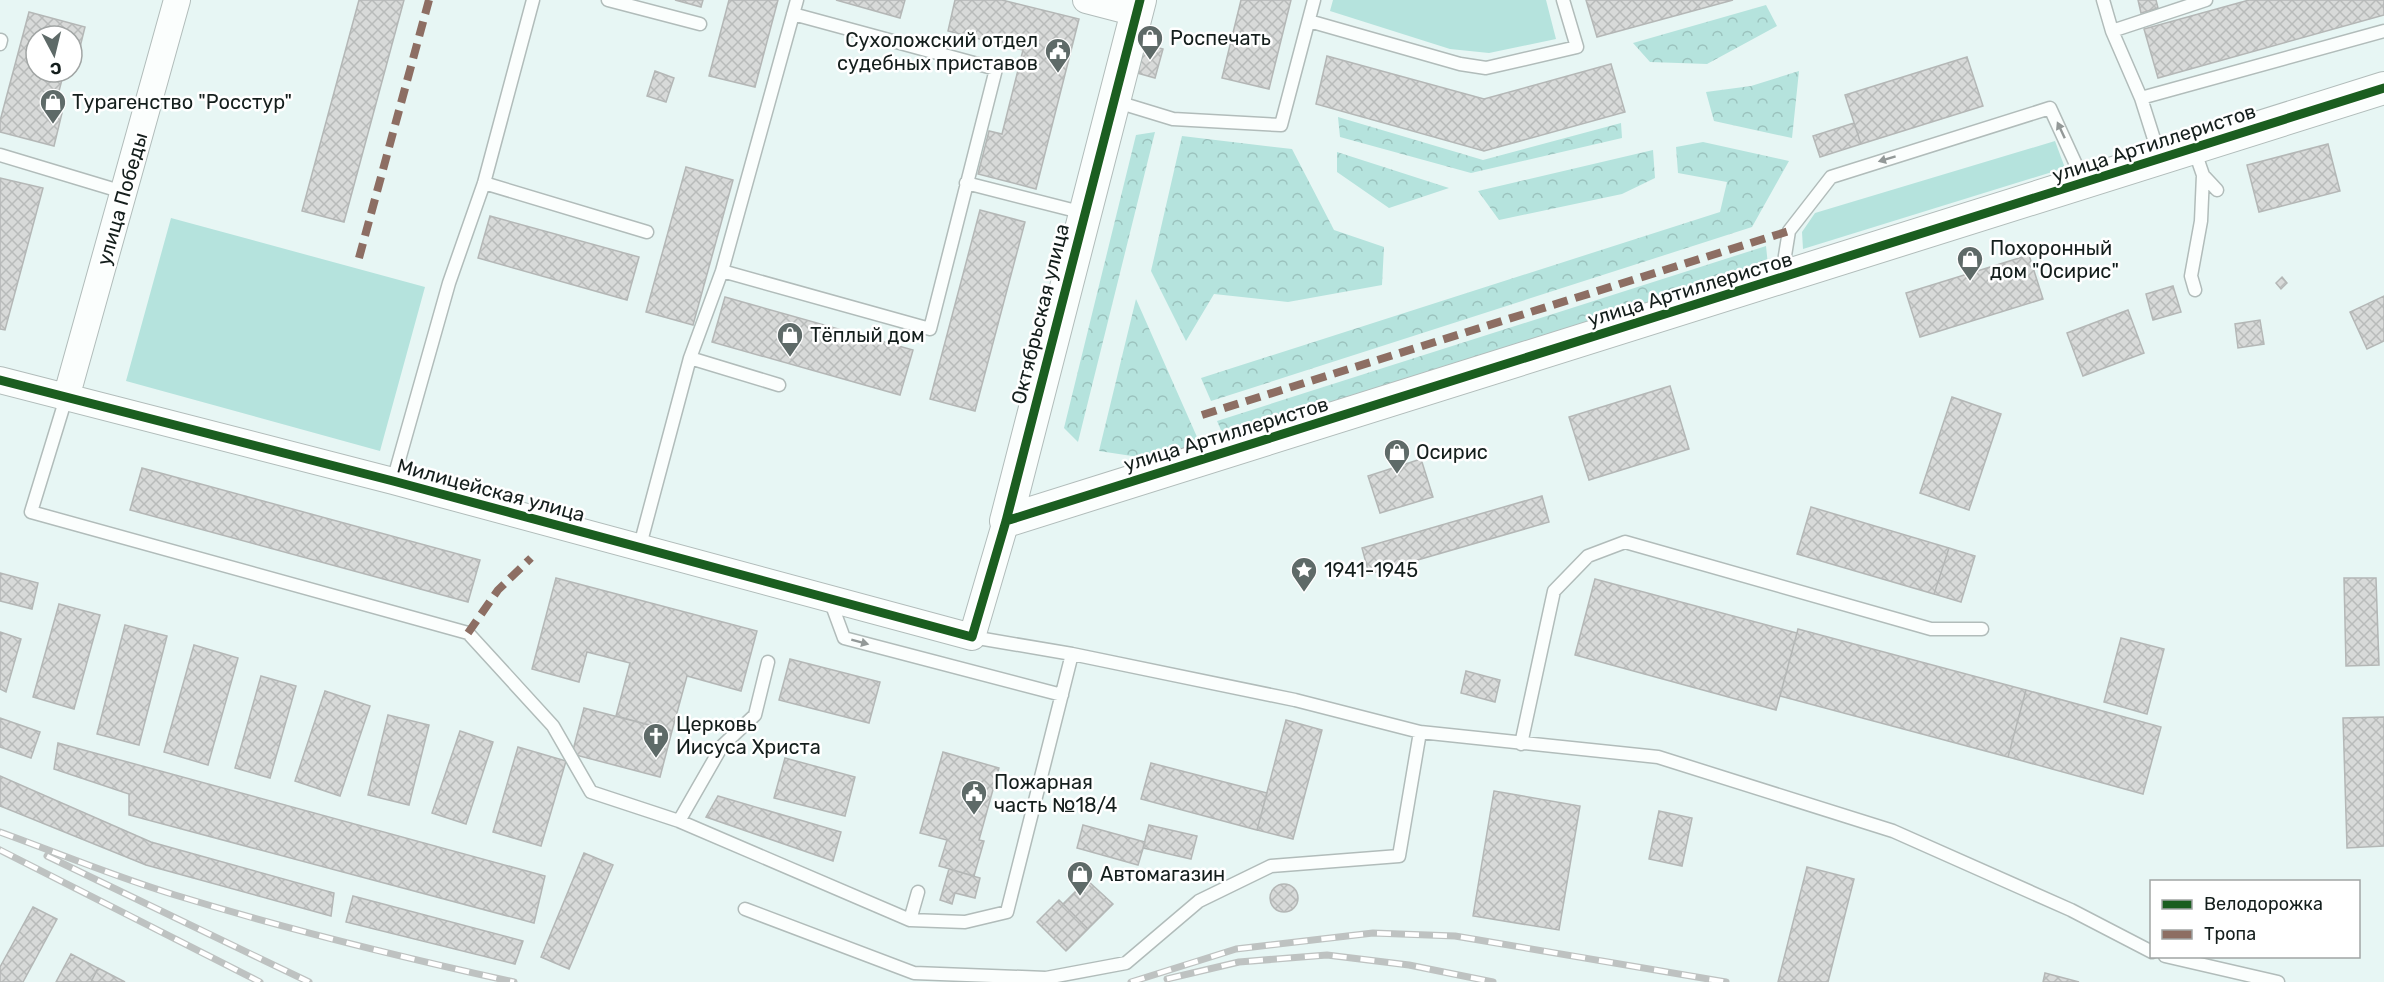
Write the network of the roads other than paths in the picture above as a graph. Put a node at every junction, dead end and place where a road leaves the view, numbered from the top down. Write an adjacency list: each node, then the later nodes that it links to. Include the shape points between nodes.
1 (177, 0): 27 (street, улица Победы)
2 (532, 0): 23 (lane)
3 (608, 0): 14 (lane)
4 (797, 0): 12 (lane)
5 (1086, 0): 11 (street)
6 (1314, 0): 13 (lane)
7 (1563, 0): 13 (lane, via 1577,47 1486,68)
8 (2103, 0): 15 (lane)
9 (2206, 0): 10 (lane)
10 (2171, 5): 15 (lane)
11 (1138, 7): 19 (street, Октябрьская улица)
12 (793, 14): 24 (lane, via 996,69); 30 (lane)
13 (1309, 21): 19 (lane, via 1281,124 1173,119)
14 (700, 24)
15 (2112, 31): 18 (lane)
16 (2384, 31): 18 (lane)
17 (2384, 88): 22 (street, улица Артиллеристов)
18 (2142, 98): 21 (lane)
19 (1114, 101): 28 (street, Октябрьская улица)
20 (0, 155): 27 (lane)
21 (2161, 159): 22 (street, улица Артиллеристов); 25 (street, улица Артиллеристов)
22 (2198, 162): 26 (lane); 32 (lane, via 2201,221 2191,276)
23 (484, 183): 29 (lane); 37 (lane, via 449,283)
24 (966, 183): 28 (lane); 30 (lane, via 930,329)
25 (2085, 183): 31 (street, улица Артиллеристов); 31 (lane, one-way to 31, via 2050,108 1831,177 1789,231)
26 (2217, 190)
27 (123, 192): 36 (street, улица Победы)
28 (1085, 213): 38 (street, Октябрьская улица)
29 (647, 232)
30 (722, 271): 33 (lane)
31 (1782, 279): 38 (street, улица Артиллеристов)
32 (2195, 290)
33 (690, 358): 35 (lane); 39 (lane)
34 (0, 380): 36 (street, Милицейская улица)
35 (779, 385)
36 (66, 398): 37 (street, Милицейская улица); 48 (lane, via 31,512 468,633 553,726 591,792)
37 (393, 481): 39 (street, Милицейская улица)
38 (1006, 521): 42 (street, Октябрьская улица)
39 (639, 549): 40 (street, Милицейская улица)
40 (829, 599): 42 (street, Милицейская улица); 45 (lane, one-way to 45, via 844,638)
41 (1982, 629): 47 (lane, via 1931,629 1625,542 1588,556 1554,591)
42 (972, 637): 43 (lane)
43 (1072, 654): 45 (lane); 46 (lane, via 1295,700)
44 (768, 662): 48 (lane, via 755,715 722,746)
45 (1062, 695): 51 (lane, via 1008,912 965,922)
46 (1420, 732): 47 (lane); 50 (lane, via 1399,856 1271,866 1199,902 1126,963 1046,978 914,973)
47 (1521, 744): 52 (lane, via 1658,757 1893,831 2071,910)
48 (679, 821): 51 (lane)
49 (918, 892): 51 (lane)
50 (745, 909)
51 (910, 920)
52 (2150, 951)
53 (2170, 958): 54 (lane)
54 (2278, 982)

